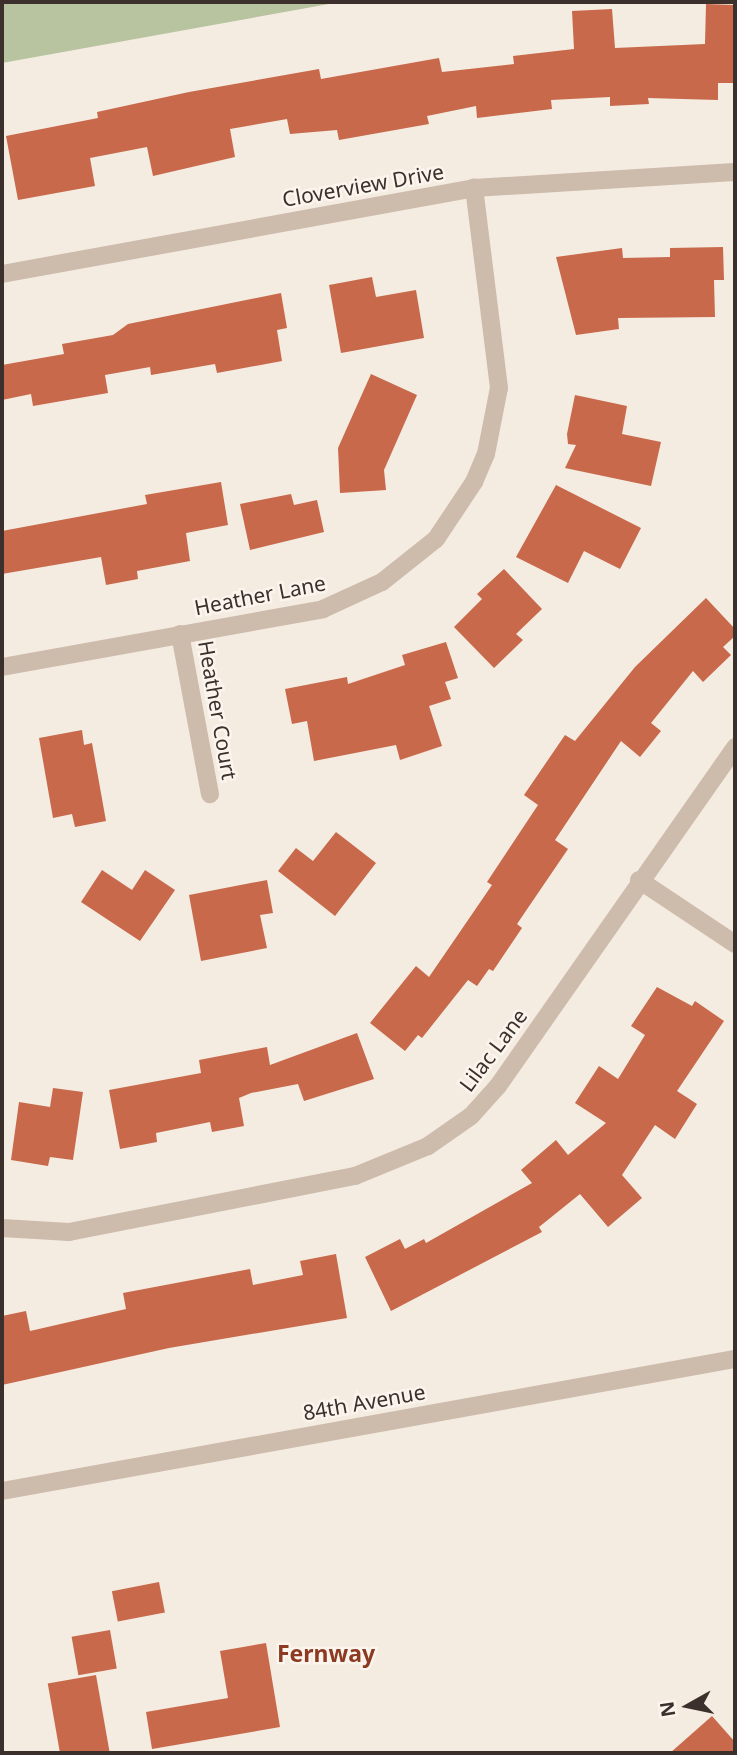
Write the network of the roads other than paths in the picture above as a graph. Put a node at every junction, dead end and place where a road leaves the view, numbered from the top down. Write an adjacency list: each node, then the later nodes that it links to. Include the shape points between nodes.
1 (735, 172): 2 (street, Cloverview Drive)
2 (474, 188): 3 (street, Cloverview Drive); 4 (street, Heather Lane, via 499,388 486,454 453,516 410,563 349,600 323,609)
3 (2, 274)
4 (180, 634): 5 (street, Heather Lane); 7 (street, Heather Court)
5 (2, 667)
6 (735, 747): 8 (street, Lilac Lane)
7 (210, 794)
8 (639, 880): 9 (street); 10 (street, Lilac Lane, via 498,1086 471,1116 402,1160 355,1177 69,1232)
9 (735, 944)
10 (2, 1228)
11 (735, 1359): 12 (street, 84th Avenue)
12 (2, 1491)

